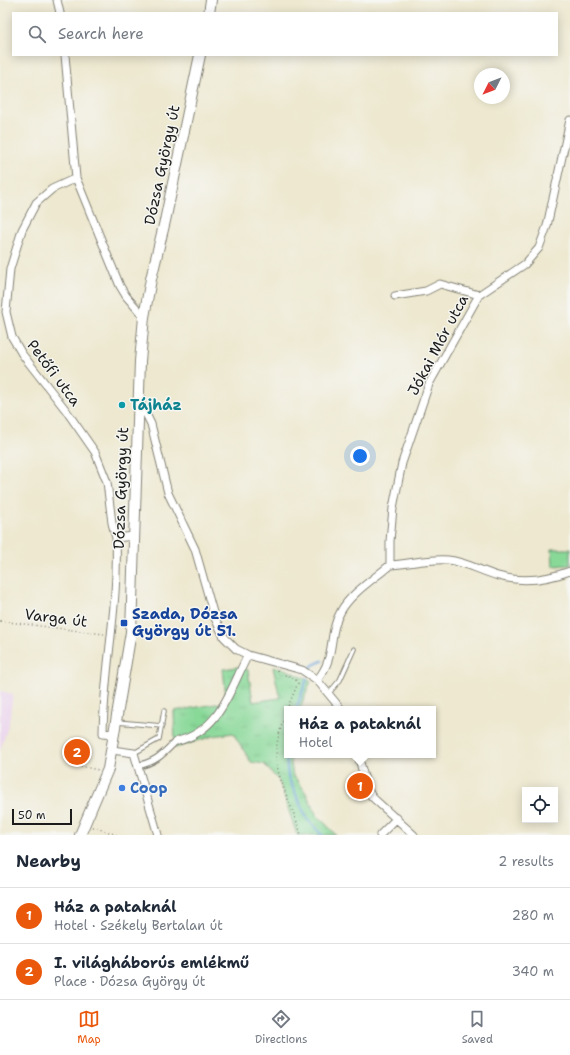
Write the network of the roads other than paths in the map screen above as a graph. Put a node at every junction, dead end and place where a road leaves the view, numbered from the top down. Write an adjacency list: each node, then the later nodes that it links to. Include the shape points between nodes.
1 (57, 0): 3 (street)
2 (211, 0): 4 (main road)
3 (60, 12)
4 (209, 12)
5 (65, 56): 8 (street)
6 (200, 56): 11 (main road, Dózsa György út)
7 (570, 120): 9 (street, Jókai Mór utca, via 547,226 539,248 526,264)
8 (76, 178): 11 (street, via 120,286); 14 (street, Petőfi utca, via 52,189 36,203 22,230 10,269 6,312 12,337 22,354 95,452 107,482)
9 (479, 295): 10 (street, via 440,284 426,291); 15 (street, Jókai Mór utca, via 429,384 422,402 402,463 393,508)
10 (395, 296)
11 (144, 317): 12 (main road, Dózsa György út)
12 (139, 400): 13 (main road, Dózsa György út); 18 (street, via 151,424 168,493 195,549 220,631 236,649)
13 (134, 536): 14 (street); 23 (main road, Dózsa György út, via 131,632)
14 (116, 538): 25 (street, Dózsa György út, via 116,594 110,635 103,733)
15 (390, 565): 16 (street, via 447,560 519,580 548,577); 19 (street, via 350,600 341,612 326,669)
16 (570, 571)
17 (354, 649): 20 (lane, via 340,680)
18 (248, 655): 19 (street, via 302,670); 26 (street, via 222,710 197,734)
19 (317, 680): 20 (street)
20 (329, 693): 21 (street)
21 (339, 706)
22 (164, 711): 24 (lane)
23 (117, 722): 24 (lane); 25 (main road, Dózsa György út)
24 (162, 726): 28 (lane, via 158,740 139,748)
25 (115, 734): 27 (main road, Dózsa György út)
26 (176, 742): 30 (street, via 157,760)
27 (112, 750): 28 (street); 32 (main road, Dózsa György út, via 108,769)
28 (134, 753): 30 (street)
29 (359, 758): 31 (street, via 372,797)
30 (137, 766): 33 (street)
31 (397, 818): 34 (street); 35 (street)
32 (80, 835)
33 (158, 835)
34 (380, 835)
35 (414, 835)

